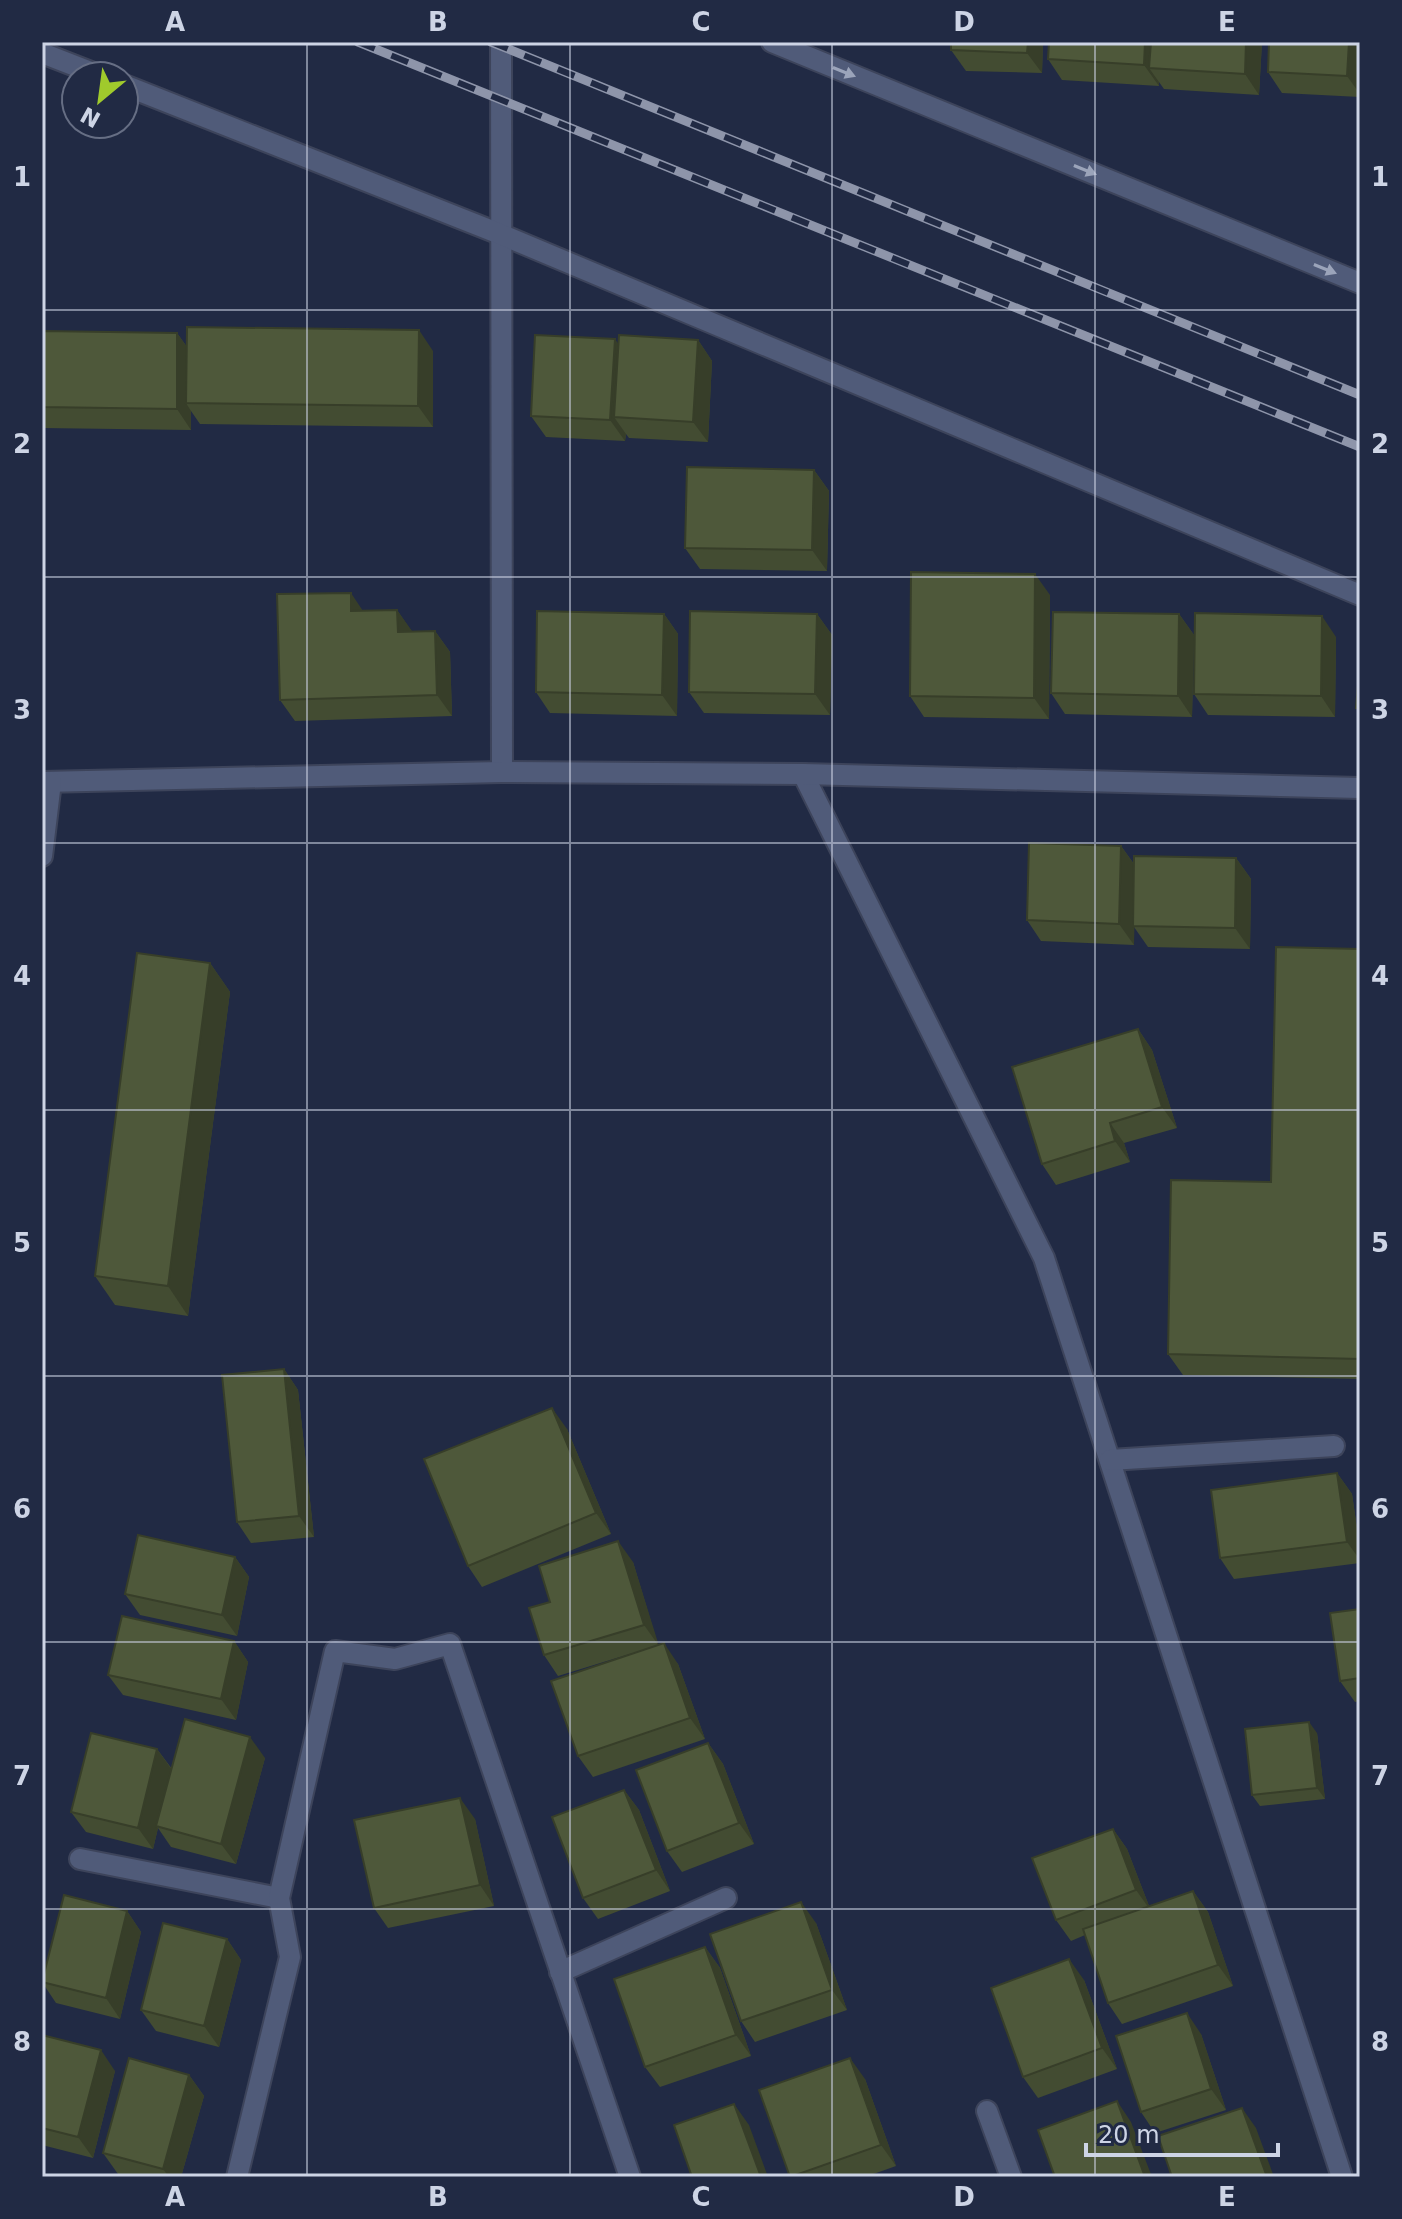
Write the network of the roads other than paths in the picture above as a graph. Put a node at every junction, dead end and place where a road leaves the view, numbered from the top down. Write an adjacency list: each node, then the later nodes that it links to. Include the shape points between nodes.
1 (501, 42): 4 (street)
2 (772, 42): 5 (street, one-way to 5)
3 (140, 91): 4 (street)
4 (500, 234): 6 (street); 7 (street)
5 (1360, 283)
6 (1360, 595)
7 (502, 772): 8 (street); 9 (street)
8 (803, 774): 10 (street); 13 (street, via 1044,1258)
9 (46, 782): 11 (street)
10 (1360, 788)
11 (42, 856)
12 (1334, 1446): 13 (street)
13 (1110, 1460): 22 (street)
14 (80, 1859): 15 (street)
15 (279, 1898): 17 (street, via 335,1651 395,1659 450,1644); 19 (street, via 290,1957)
16 (726, 1898): 17 (street)
17 (560, 1972): 20 (street)
18 (987, 2111): 21 (street)
19 (237, 2177)
20 (630, 2177)
21 (1011, 2177)
22 (1342, 2177)

